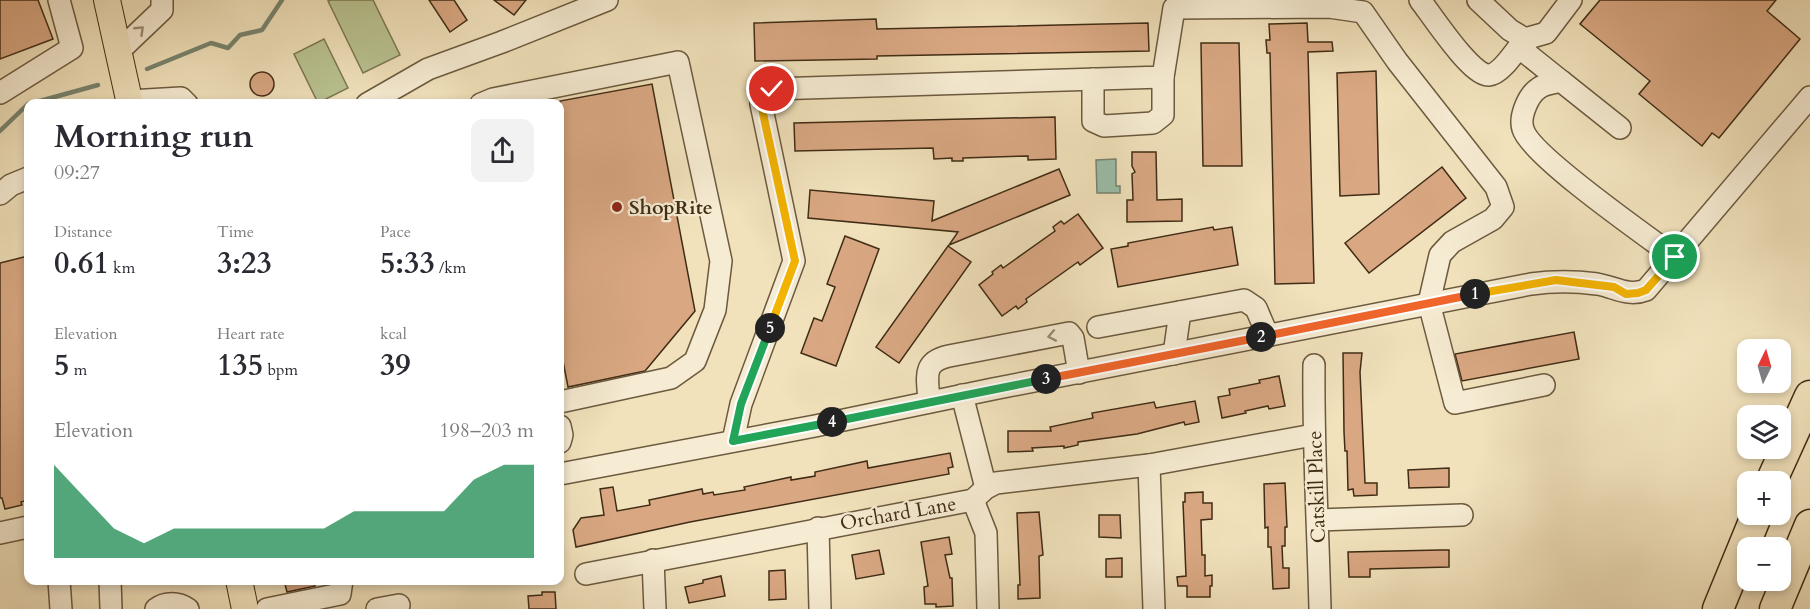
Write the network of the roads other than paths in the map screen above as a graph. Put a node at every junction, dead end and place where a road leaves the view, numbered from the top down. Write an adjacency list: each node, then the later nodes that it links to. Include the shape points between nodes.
1 (59, 0): 13 (street, via 72,48)
2 (107, 0): 9 (main road)
3 (607, 0): 16 (street, via 428,69)
4 (1420, 0): 8 (street, via 1473,67 1485,75 1500,69)
5 (1478, 0): 8 (street)
6 (1571, 0): 8 (street, via 1546,33)
7 (165, 4): 9 (street, one-way to 7)
8 (1525, 39): 12 (street, via 1526,53)
9 (119, 51): 15 (main road)
10 (1163, 77): 11 (street); 11 (street, via 1163,114 1153,123 1104,126 1093,121); 22 (street, via 1174,8 1329,8 1363,12 1496,187 1503,207 1493,219 1452,242 1440,255)
11 (1093, 79): 35 (street, via 772,89 761,104 795,261 741,404)
12 (1561, 81): 18 (street); 21 (street, via 1538,88 1523,110 1522,130 1559,170)
13 (0, 93)
14 (1810, 97): 21 (street)
15 (128, 99)
16 (376, 99)
17 (503, 99): 32 (street, via 678,62 721,261 715,310 695,361 671,378)
18 (1620, 128)
19 (24, 180): 20 (street)
20 (0, 194)
21 (1675, 257): 22 (street, via 1646,290 1626,294 1614,287 1556,280)
22 (1429, 303): 25 (street); 29 (street, via 1455,403)
23 (1180, 312): 24 (street); 25 (street, via 1244,300 1256,308); 26 (street)
24 (1098, 327)
25 (1268, 336): 26 (street)
26 (1174, 354): 28 (street)
27 (1314, 365): 34 (street, Catskill Place)
28 (1079, 372): 30 (street); 33 (street, one-way to 33, via 1069,333 973,351 933,361 928,372)
29 (1545, 385)
30 (962, 395): 33 (street); 39 (street)
31 (1810, 396): 37 (highway)
32 (564, 401)
33 (929, 402): 35 (street)
34 (1313, 435): 36 (street, Orchard Lane); 41 (street, Catskill Place)
35 (733, 441): 38 (street)
36 (1149, 465): 39 (street, Orchard Lane, via 996,483); 64 (street)
37 (1777, 471)
38 (564, 473)
39 (980, 494): 45 (street, Orchard Lane); 63 (street, via 986,533)
40 (1462, 515): 41 (street)
41 (1318, 520): 65 (street, Catskill Place)
42 (1752, 525): 66 (highway)
43 (1810, 525): 67 (highway)
44 (24, 528): 46 (street)
45 (818, 528): 47 (street, Orchard Lane); 62 (street)
46 (0, 532)
47 (653, 560): 48 (street, Orchard Lane); 61 (street)
48 (586, 574)
49 (59, 585): 54 (street)
50 (110, 585): 55 (street)
51 (240, 585): 58 (main road)
52 (341, 585): 59 (street, via 340,594)
53 (399, 604): 60 (street)
54 (61, 609)
55 (111, 609)
56 (156, 609): 57 (street, via 164,604 180,604)
57 (188, 609)
58 (245, 609)
59 (267, 609)
60 (377, 609)
61 (655, 609)
62 (820, 609)
63 (988, 609)
64 (1154, 609)
65 (1320, 609)
66 (1718, 609)
67 (1775, 609)

